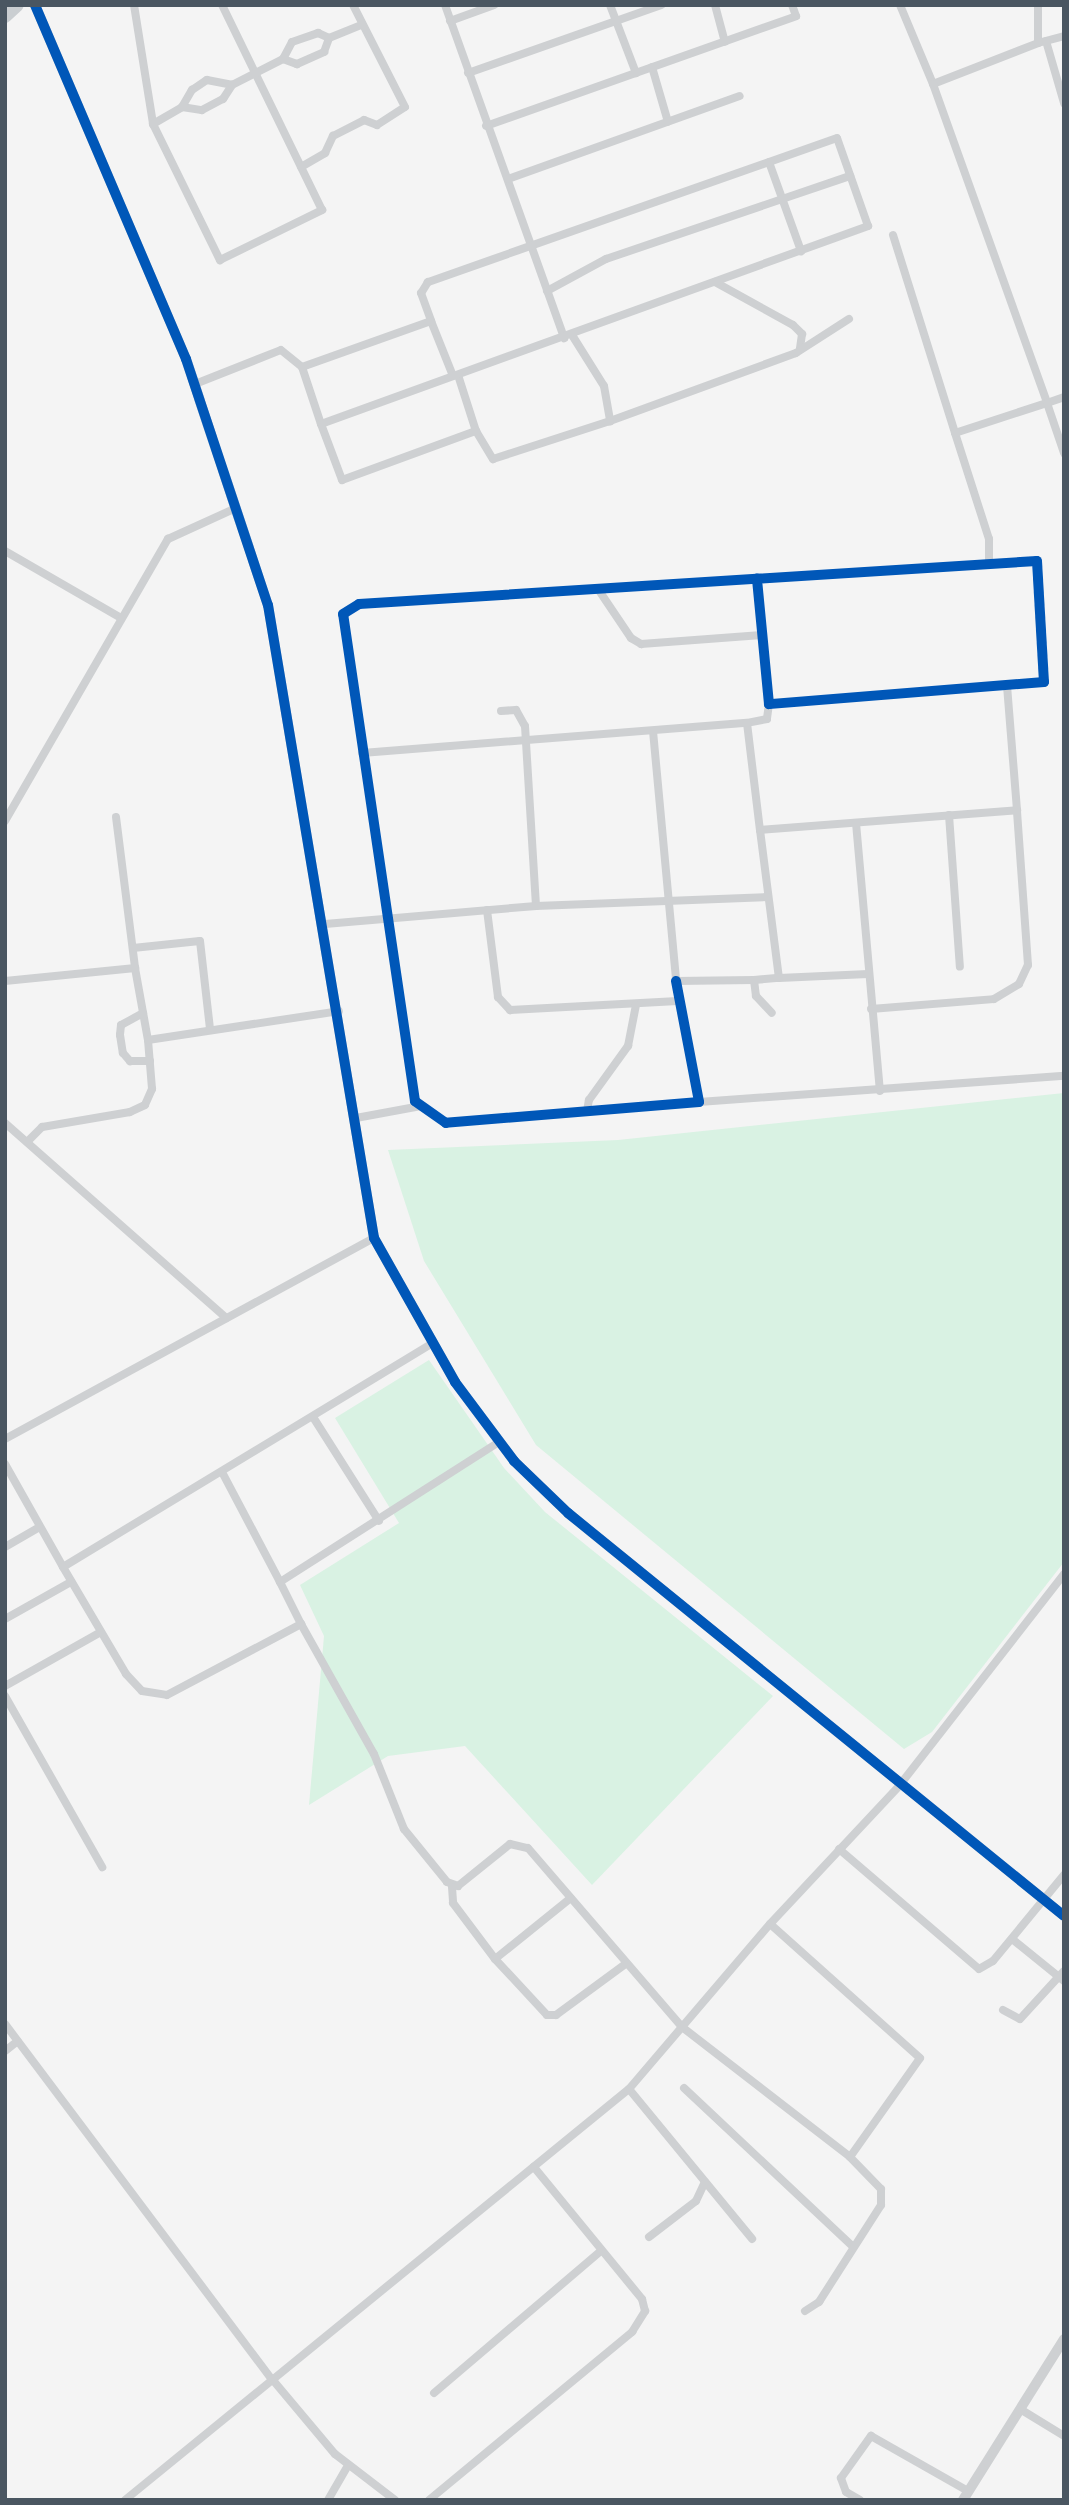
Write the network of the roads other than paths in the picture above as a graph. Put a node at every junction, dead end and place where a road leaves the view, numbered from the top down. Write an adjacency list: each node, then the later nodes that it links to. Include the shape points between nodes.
1 (17, 5): 14 (main road)
2 (35, 5): 51 (street)
3 (134, 5): 33 (street)
4 (222, 5): 24 (street)
5 (353, 5): 17 (street)
6 (445, 5): 15 (street)
7 (494, 5): 15 (street)
8 (610, 5): 16 (street)
9 (661, 5): 16 (street)
10 (715, 5): 20 (street)
11 (792, 5): 20 (street, via 796,16)
12 (900, 5): 27 (street)
13 (1038, 5): 21 (street)
14 (5, 16)
15 (450, 20): 25 (street)
16 (615, 21): 25 (street); 26 (street)
17 (361, 25): 19 (street); 36 (street, via 405,107 377,125 364,120 333,136 326,153)
18 (1064, 36): 21 (street)
19 (329, 38): 22 (street, via 318,33 292,42); 22 (street, via 324,52 297,64)
20 (725, 42): 23 (street)
21 (1042, 42): 27 (street); 30 (street)
22 (283, 59): 24 (street)
23 (652, 67): 26 (street); 32 (street)
24 (255, 72): 28 (street); 36 (street)
25 (468, 72): 34 (street)
26 (636, 73): 34 (street)
27 (933, 84): 53 (street)
28 (232, 85): 31 (street, via 223,99 202,110); 31 (street, via 207,80 192,89)
29 (740, 96): 32 (street)
30 (1064, 103)
31 (182, 107): 33 (street)
32 (668, 122): 38 (street)
33 (153, 124): 36 (street, via 220,260 322,210)
34 (486, 126): 38 (street)
35 (769, 162): 37 (street, via 837,138); 39 (street); 41 (street)
36 (301, 167)
37 (850, 176): 39 (street); 42 (street, via 868,226)
38 (508, 179): 41 (street)
39 (783, 201): 42 (street); 44 (street, via 606,258)
40 (892, 235): 57 (street)
41 (532, 248): 44 (street); 46 (street, via 429,282 421,293)
42 (801, 251): 43 (street)
43 (715, 282): 47 (street); 48 (street, via 793,325 804,341)
44 (547, 291): 47 (street)
45 (849, 318): 48 (street)
46 (431, 321): 49 (street); 50 (street)
47 (568, 337): 50 (street); 54 (street, via 604,386)
48 (796, 354): 54 (street)
49 (302, 367): 51 (street, via 290,353 271,350); 55 (street)
50 (455, 376): 55 (street); 56 (street)
51 (195, 384): 59 (street)
52 (1064, 397): 53 (street)
53 (1047, 403): 57 (street); 58 (street)
54 (610, 421): 56 (street, via 498,459 488,456)
55 (321, 424): 56 (street, via 342,480)
56 (476, 431)
57 (955, 433): 61 (street, via 989,539)
58 (1064, 453)
59 (236, 508): 64 (street, via 168,539); 86 (street, via 268,605)
60 (5, 551): 64 (street)
61 (989, 564): 62 (street); 66 (street, via 1037,561 1044,682)
62 (757, 579): 63 (street); 65 (street)
63 (598, 589): 65 (street, via 631,638 641,644); 72 (street, via 346,608)
64 (121, 618): 74 (street)
65 (762, 635): 67 (street)
66 (1007, 685): 67 (street); 75 (street)
67 (769, 704): 69 (street, via 767,719)
68 (501, 711): 71 (street, via 519,712)
69 (747, 723): 70 (street); 80 (street)
70 (653, 731): 71 (street); 82 (street)
71 (526, 740): 72 (street); 83 (street)
72 (362, 754): 85 (street)
73 (5, 797): 74 (street)
74 (15, 803): 78 (street)
75 (1017, 810): 76 (street); 97 (street, via 1028,965 1019,985 994,999)
76 (948, 815): 79 (street); 88 (street)
77 (116, 817): 87 (street)
78 (5, 821)
79 (856, 823): 80 (street); 90 (street)
80 (760, 830): 81 (street)
81 (768, 897): 82 (street); 91 (street)
82 (667, 898): 83 (street); 94 (street)
83 (537, 906): 84 (street)
84 (487, 910): 85 (street); 96 (street, via 498,997 510,1010)
85 (388, 919): 86 (street); 107 (street, via 413,1093)
86 (325, 924): 98 (street)
87 (133, 948): 89 (street); 101 (street, via 200,941)
88 (960, 967)
89 (135, 968): 93 (street); 99 (street)
90 (868, 974): 91 (street); 97 (street)
91 (779, 978): 92 (street)
92 (754, 980): 94 (street); 100 (street, via 756,996)
93 (5, 981)
94 (676, 981): 95 (street)
95 (678, 1002): 96 (street); 106 (street)
96 (636, 1005): 108 (street, via 628,1046 589,1100)
97 (871, 1009): 105 (street)
98 (339, 1011): 101 (street); 109 (street)
99 (143, 1013): 102 (street); 103 (street, via 121,1025 120,1035 123,1053 131,1060)
100 (772, 1013)
101 (210, 1029): 102 (street)
102 (148, 1040): 103 (street)
103 (150, 1060): 111 (street, via 152,1088 145,1105 130,1112 41,1127)
104 (1064, 1076): 105 (street)
105 (880, 1091): 106 (street)
106 (699, 1102): 108 (street)
107 (421, 1106): 108 (street, via 446,1123); 109 (street)
108 (587, 1111)
109 (356, 1118): 112 (street)
110 (5, 1123): 111 (street)
111 (27, 1142): 113 (street)
112 (374, 1238): 113 (street); 114 (street)
113 (226, 1318): 116 (street)
114 (433, 1343): 115 (street); 117 (street)
115 (313, 1418): 119 (street); 120 (street)
116 (5, 1439)
117 (497, 1443): 120 (street); 132 (street, via 568,1513)
118 (5, 1464): 121 (street)
119 (222, 1472): 123 (street); 126 (street)
120 (379, 1521): 126 (street)
121 (39, 1527): 122 (street); 123 (street)
122 (5, 1548)
123 (62, 1567): 125 (street)
124 (1064, 1574): 132 (street)
125 (71, 1582): 127 (street); 129 (street)
126 (280, 1582): 128 (street)
127 (5, 1619)
128 (301, 1624): 129 (street, via 167,1695 142,1690); 136 (street, via 374,1754 404,1829)
129 (99, 1633): 130 (street)
130 (5, 1686)
131 (5, 1696): 134 (street)
132 (899, 1786): 133 (street); 138 (street)
133 (839, 1849): 140 (street); 141 (street, via 974,1966 985,1967)
134 (102, 1867)
135 (1064, 1875): 138 (street)
136 (452, 1887): 137 (street, via 518,1842); 142 (street, via 453,1903)
137 (571, 1898): 142 (street); 143 (street)
138 (1044, 1901): 139 (street); 141 (street)
139 (1064, 1916)
140 (769, 1924): 147 (street); 152 (street, via 920,2058)
141 (1012, 1939): 144 (street)
142 (495, 1959): 143 (street, via 547,2015 556,2015)
143 (624, 1965): 147 (street)
144 (1062, 1976): 145 (street, via 1020,2020)
145 (1003, 2010)
146 (5, 2024): 148 (street)
147 (682, 2027): 151 (street); 152 (street)
148 (18, 2040): 149 (street); 161 (street)
149 (5, 2051)
150 (684, 2088): 157 (street)
151 (629, 2089): 153 (street); 154 (street)
152 (850, 2157): 157 (street, via 881,2189 883,2199 873,2223)
153 (534, 2167): 158 (street); 161 (street)
154 (705, 2182): 155 (street, via 696,2201); 156 (street)
155 (649, 2237)
156 (752, 2239)
157 (852, 2246): 159 (street, via 819,2302)
158 (601, 2251): 162 (street); 170 (street, via 642,2300 641,2323)
159 (805, 2311)
160 (1064, 2339): 163 (street)
161 (272, 2379): 165 (street); 167 (street)
162 (434, 2393)
163 (1020, 2409): 164 (street); 166 (street)
164 (1064, 2436)
165 (348, 2466): 168 (street); 169 (street)
166 (965, 2495): 171 (street, via 871,2436 841,2478 846,2492)
167 (125, 2500)
168 (328, 2500)
169 (394, 2500)
170 (429, 2500)
171 (860, 2500)

